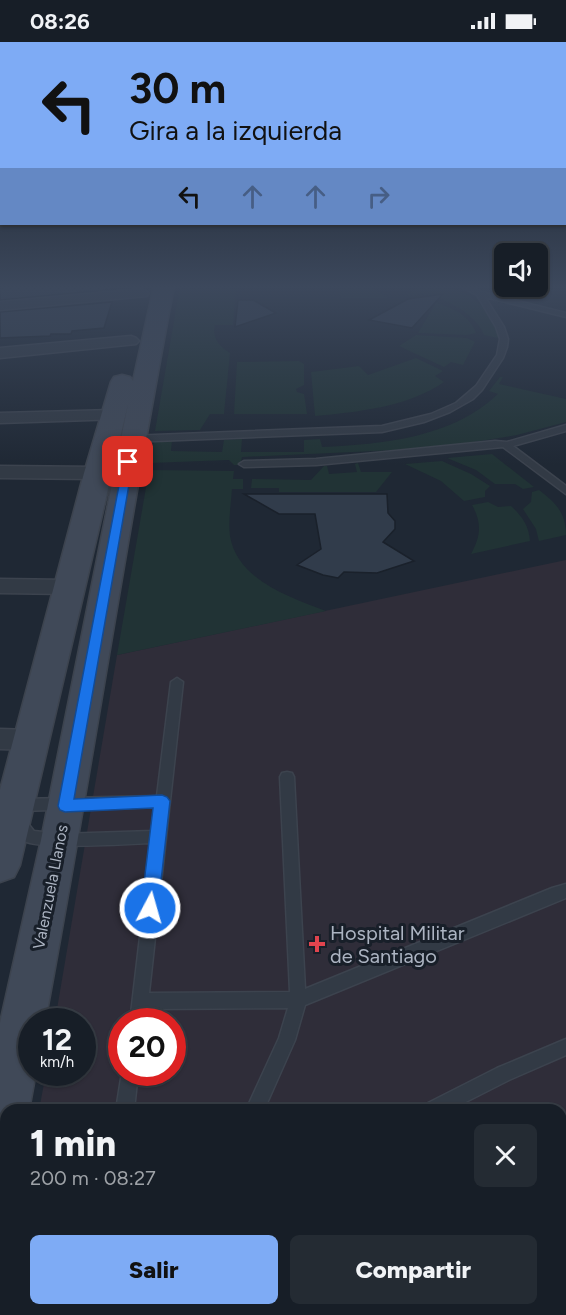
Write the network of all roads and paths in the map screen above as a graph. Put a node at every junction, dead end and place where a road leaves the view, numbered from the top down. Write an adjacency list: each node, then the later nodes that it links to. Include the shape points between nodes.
1 (83, 345): 5 (street)
2 (130, 345): 8 (main road, Valenzuela Llanos)
3 (138, 345): 8 (main road, Valenzuela Llanos)
4 (503, 345): 8 (lane, via 479,388 446,410 417,421 382,429)
5 (0, 353)
6 (0, 418): 8 (street)
7 (566, 428): 9 (lane)
8 (118, 434): 12 (main road, Valenzuela Llanos); 21 (main road, Valenzuela Llanos)
9 (508, 445): 10 (lane, via 316,462); 13 (lane)
10 (244, 464)
11 (0, 472): 12 (street)
12 (97, 473): 15 (main road, Valenzuela Llanos)
13 (566, 491)
14 (0, 586): 15 (street)
15 (69, 587): 18 (main road, Valenzuela Llanos)
16 (177, 682): 20 (lane)
17 (0, 739): 18 (street)
18 (30, 740): 22 (main road, Valenzuela Llanos)
19 (287, 777): 27 (lane)
20 (162, 801): 21 (lane); 23 (lane)
21 (65, 806): 22 (lane); 24 (main road, Valenzuela Llanos)
22 (13, 810): 24 (lane, via 30,837); 25 (main road, Valenzuela Llanos)
23 (157, 837): 24 (lane); 28 (lane)
24 (60, 840): 32 (main road, Valenzuela Llanos)
25 (0, 866)
26 (566, 891): 27 (lane)
27 (298, 1000): 28 (lane); 34 (lane, via 286,1040)
28 (140, 1001): 29 (lane)
29 (139, 1008)
30 (566, 1047): 35 (lane)
31 (128, 1086): 33 (lane)
32 (6, 1104)
33 (126, 1104)
34 (258, 1104)
35 (444, 1104)

